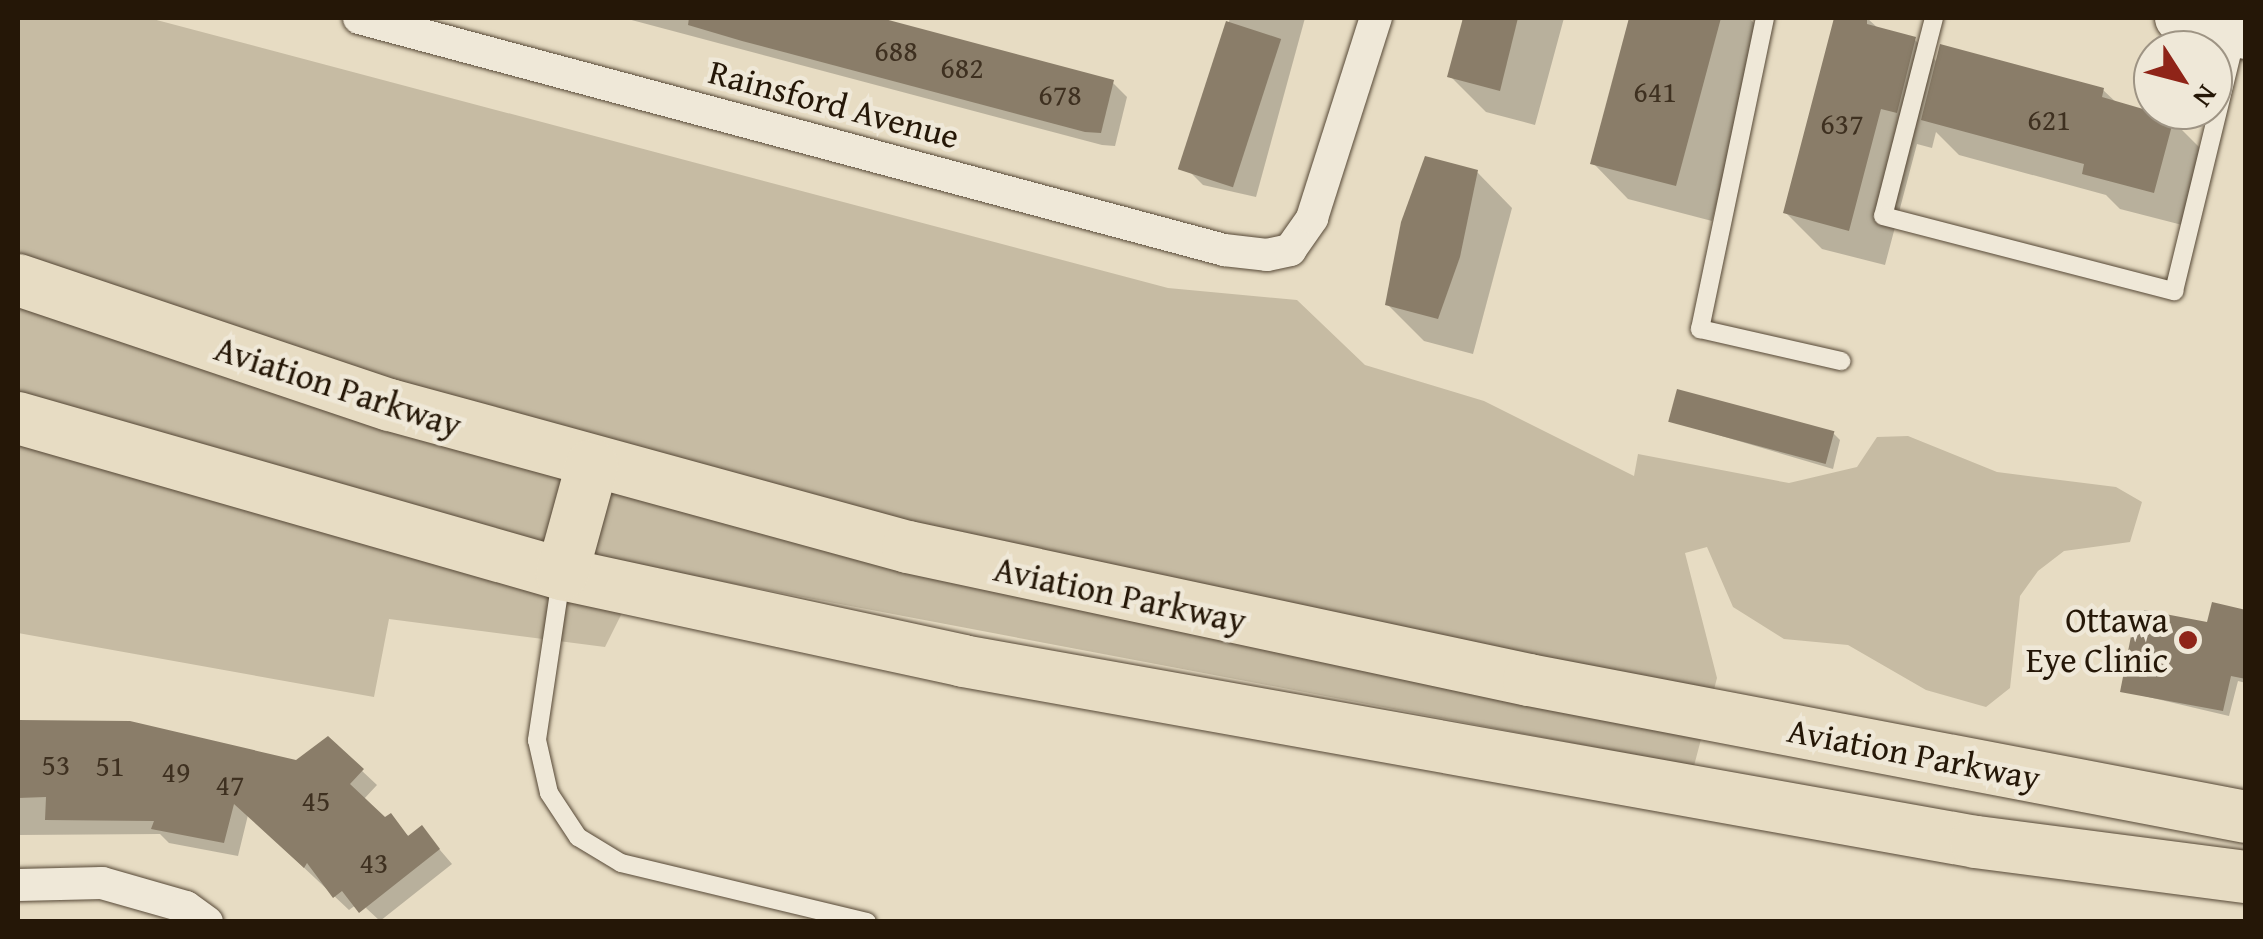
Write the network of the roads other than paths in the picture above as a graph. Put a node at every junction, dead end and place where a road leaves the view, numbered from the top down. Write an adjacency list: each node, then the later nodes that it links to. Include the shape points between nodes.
1 (359, 18): 2 (street, Rainsford Avenue, via 1224,250 1267,255 1290,250 1312,218)
2 (1376, 18)
3 (1765, 18): 8 (lane, via 1700,329)
4 (1934, 18): 6 (lane, via 1883,216 2174,291)
5 (2179, 18): 6 (street)
6 (2241, 34)
7 (18, 280): 10 (main road, Aviation Parkway, via 336,388)
8 (1841, 361)
9 (18, 418): 11 (main road, Aviation Parkway)
10 (592, 465): 11 (main road); 12 (main road, Aviation Parkway, via 851,534 1176,608)
11 (562, 574): 13 (main road, Aviation Parkway, via 963,661 1366,737 1976,842); 16 (lane, via 537,740 549,794 578,837 621,863)
12 (2246, 818)
13 (2235, 877)
14 (18, 885): 15 (street, via 102,884 186,907)
15 (207, 922)
16 (868, 922)

